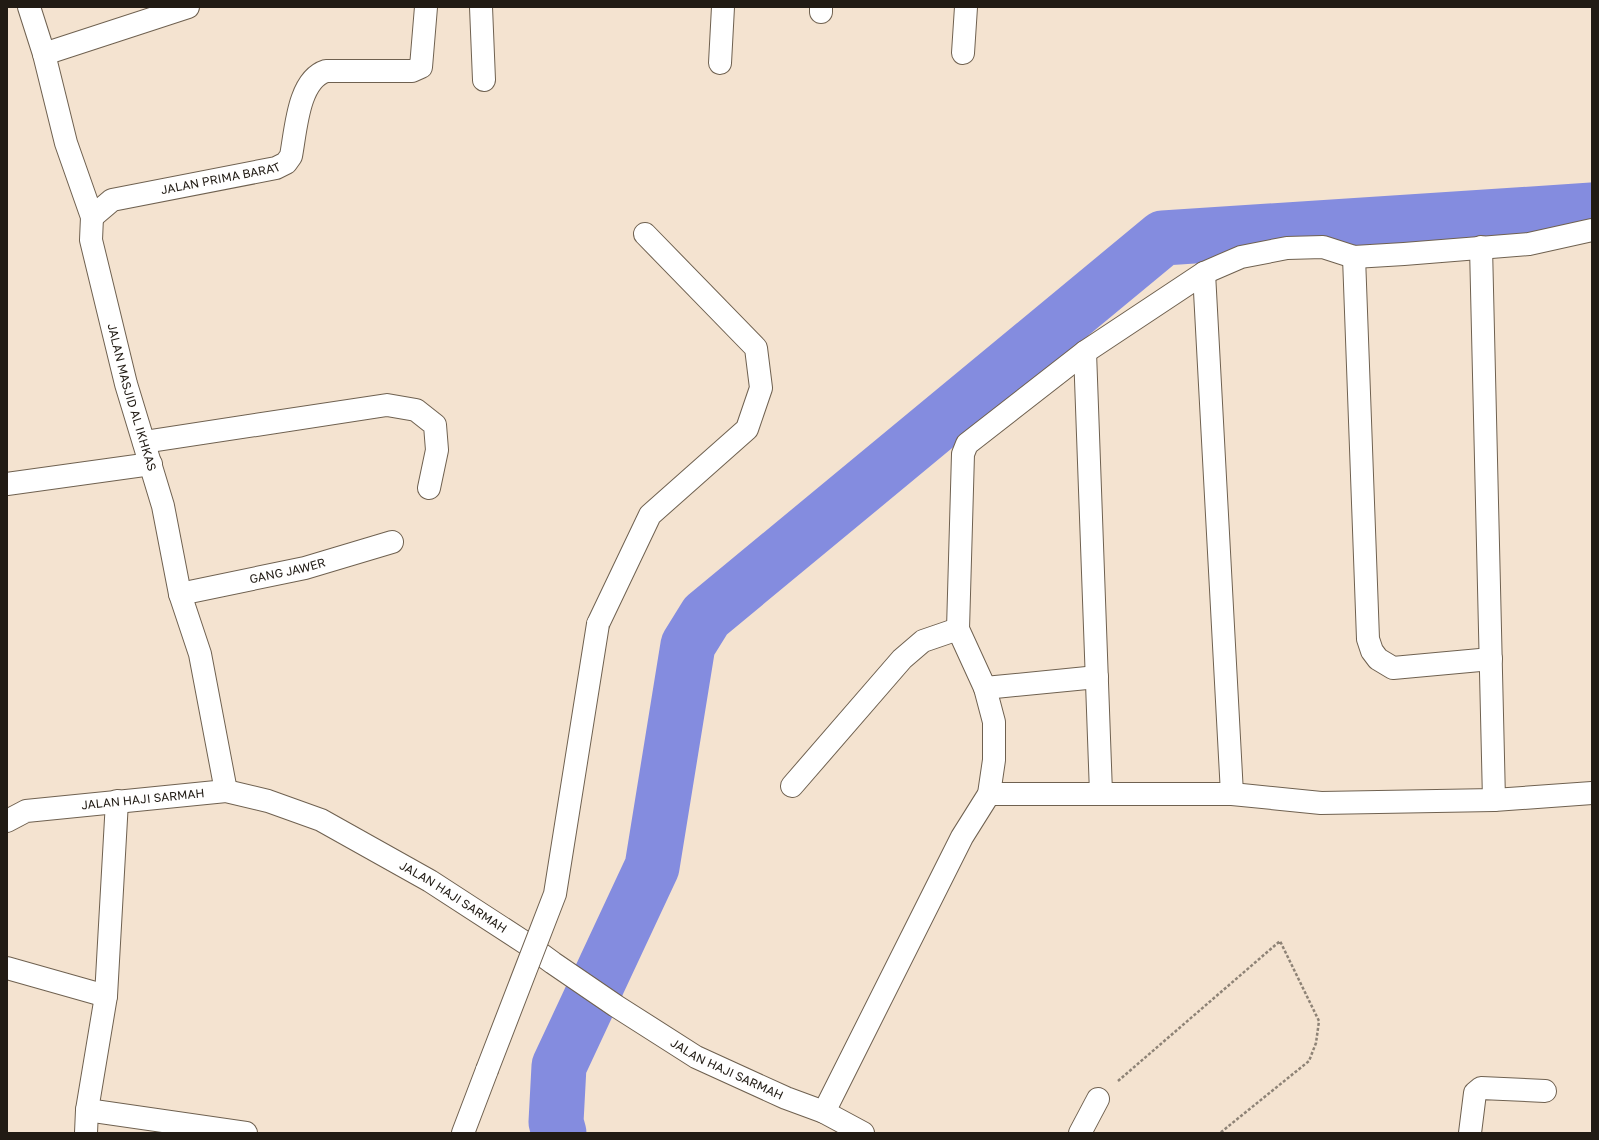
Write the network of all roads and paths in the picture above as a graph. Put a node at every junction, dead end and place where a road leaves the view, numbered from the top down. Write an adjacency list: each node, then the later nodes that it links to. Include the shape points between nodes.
1 (29, 7): 8 (street, JALAN MASJID AL IKHKAS)
2 (188, 7): 8 (street)
3 (426, 7): 11 (street, JALAN PRIMA BARAT, via 421,67 412,71 326,71 318,74 302,97 291,156 286,163 276,168 112,200)
4 (481, 7): 10 (street)
5 (723, 7): 9 (street)
6 (966, 7): 7 (street)
7 (962, 53)
8 (44, 54): 11 (street, JALAN MASJID AL IKHKAS, via 66,143)
9 (720, 63)
10 (484, 80)
11 (92, 217): 18 (street, JALAN MASJID AL IKHKAS, via 91,240 126,384)
12 (1592, 230): 14 (street, via 1529,244)
13 (646, 234): 45 (street, bridge, via 756,348 762,388 747,429 650,515 598,624 555,894)
14 (1481, 247): 15 (street); 25 (street)
15 (1354, 257): 16 (street, via 1323,247 1287,248 1241,257); 25 (street, via 1368,639 1372,651 1378,659 1393,668)
16 (1204, 273): 17 (street); 33 (street)
17 (1085, 352): 24 (street, via 976,436 967,444 962,454); 26 (street)
18 (144, 442): 19 (street, JALAN MASJID AL IKHKAS); 21 (street, via 387,405 416,410 435,425 437,450)
19 (151, 464): 20 (street); 23 (street, JALAN MASJID AL IKHKAS, via 163,506)
20 (7, 484)
21 (429, 488)
22 (392, 542): 23 (street, GANG JAWER, via 305,568)
23 (180, 594): 29 (street, JALAN MASJID AL IKHKAS, via 200,654)
24 (958, 629): 27 (street); 28 (street, via 922,641 902,659)
25 (1491, 659): 34 (street)
26 (1097, 677): 27 (street); 30 (street)
27 (985, 688): 32 (street, via 994,722 994,760)
28 (792, 786)
29 (226, 791): 35 (street, JALAN HAJI SARMAH); 42 (street, JALAN HAJI SARMAH, via 268,801 321,820 430,881 696,1057 786,1098)
30 (1101, 793): 32 (street); 33 (street)
31 (1592, 793): 34 (street)
32 (989, 794): 42 (street, via 962,837)
33 (1232, 794): 34 (street, via 1321,803)
34 (1494, 800)
35 (117, 801): 36 (street, JALAN HAJI SARMAH, via 26,811); 38 (street)
36 (7, 821)
37 (7, 968): 38 (street)
38 (106, 996): 41 (street)
39 (1544, 1091): 49 (street, via 1481,1088 1475,1094)
40 (1098, 1098): 47 (street); 48 (path, via 1280,941 1319,1021 1316,1043 1309,1061)
41 (87, 1110): 43 (street); 44 (street)
42 (824, 1112): 46 (street, JALAN HAJI SARMAH)
43 (86, 1133)
44 (246, 1133)
45 (463, 1133)
46 (863, 1133)
47 (1080, 1133)
48 (1220, 1133)
49 (1470, 1133)

